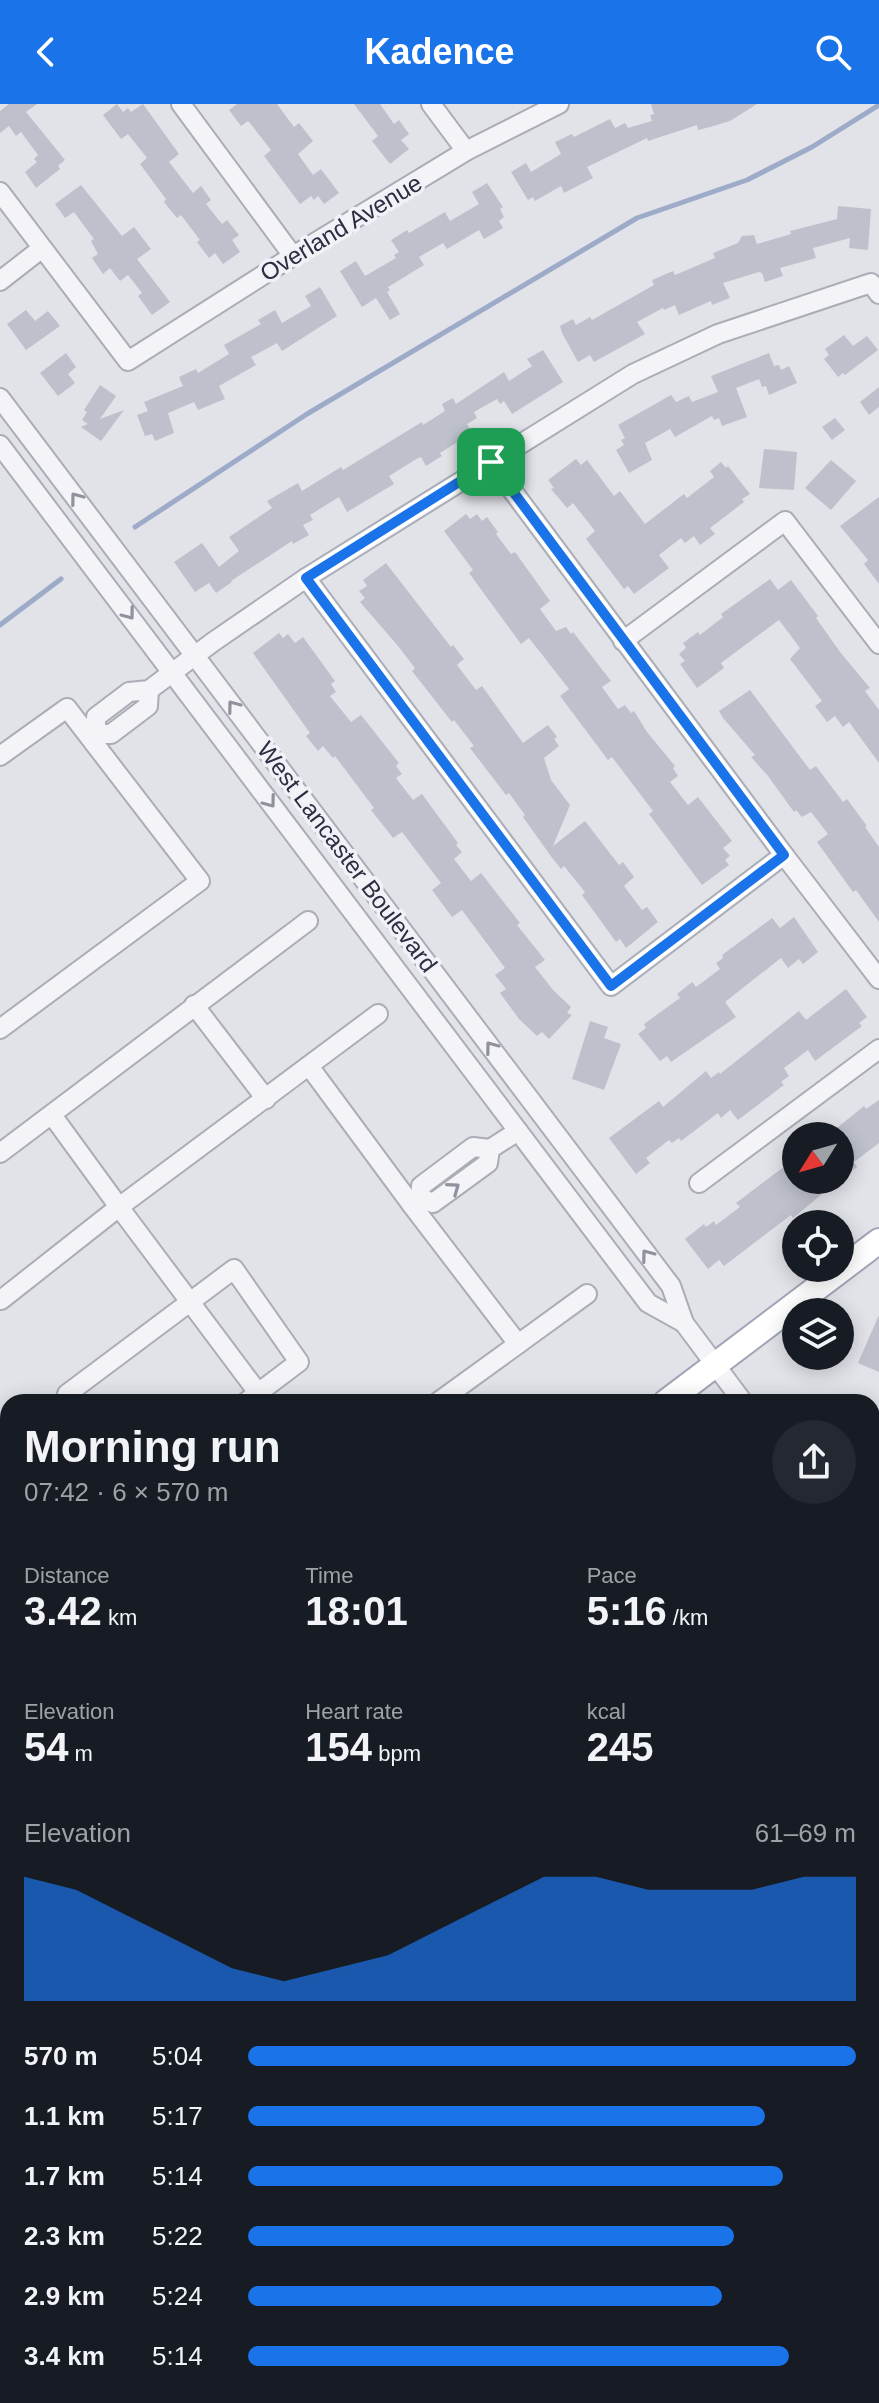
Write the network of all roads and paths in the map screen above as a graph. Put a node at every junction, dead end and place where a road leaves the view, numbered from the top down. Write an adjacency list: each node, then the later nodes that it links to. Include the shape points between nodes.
1 (181, 104): 7 (street)
2 (431, 104): 4 (street)
3 (559, 104): 4 (street, Overland Avenue)
4 (466, 151): 7 (street, Overland Avenue)
5 (0, 192): 6 (street)
6 (41, 249): 7 (street, Overland Avenue, via 128,361); 8 (street)
7 (293, 256)
8 (0, 281)
9 (875, 288): 12 (street, via 689,347 633,374)
10 (0, 398): 16 (street, West Lancaster Boulevard, one-way to 10)
11 (0, 445): 17 (street, West Lancaster Boulevard, one-way to 17)
12 (491, 462): 13 (street); 14 (street)
13 (306, 578): 16 (street); 20 (street, via 611,986)
14 (623, 641): 15 (street, via 785,521); 20 (street)
15 (879, 644)
16 (195, 656): 17 (street); 39 (street, West Lancaster Boulevard, one-way to 16, via 671,1286)
17 (173, 672): 18 (street, via 149,690 129,692 96,717); 30 (street, West Lancaster Boulevard, one-way to 30)
18 (93, 736): 19 (street, via 67,708); 25 (street, via 200,881)
19 (0, 756)
20 (784, 855): 22 (street)
21 (308, 921): 23 (street)
22 (879, 979)
23 (194, 1005): 28 (street); 29 (street)
24 (378, 1014): 27 (street)
25 (0, 1029)
26 (879, 1049): 32 (street)
27 (309, 1066): 28 (street); 33 (street)
28 (266, 1099): 34 (street)
29 (52, 1115): 31 (street); 34 (street)
30 (518, 1131): 33 (street, via 490,1149 473,1147 421,1186); 39 (street, West Lancaster Boulevard, via 648,1303)
31 (0, 1153)
32 (699, 1183)
33 (416, 1201): 40 (street)
34 (119, 1207): 37 (street); 38 (street)
35 (879, 1241): 41 (main road)
36 (587, 1294): 40 (street)
37 (1, 1300)
38 (189, 1301): 42 (street); 43 (street); 44 (street, via 234,1269 299,1362)
39 (684, 1323): 41 (street, West Lancaster Boulevard)
40 (518, 1344): 45 (street)
41 (715, 1365): 46 (main road); 47 (street, West Lancaster Boulevard)
42 (67, 1394)
43 (253, 1394)
44 (262, 1394)
45 (449, 1394)
46 (677, 1394)
47 (737, 1394)

